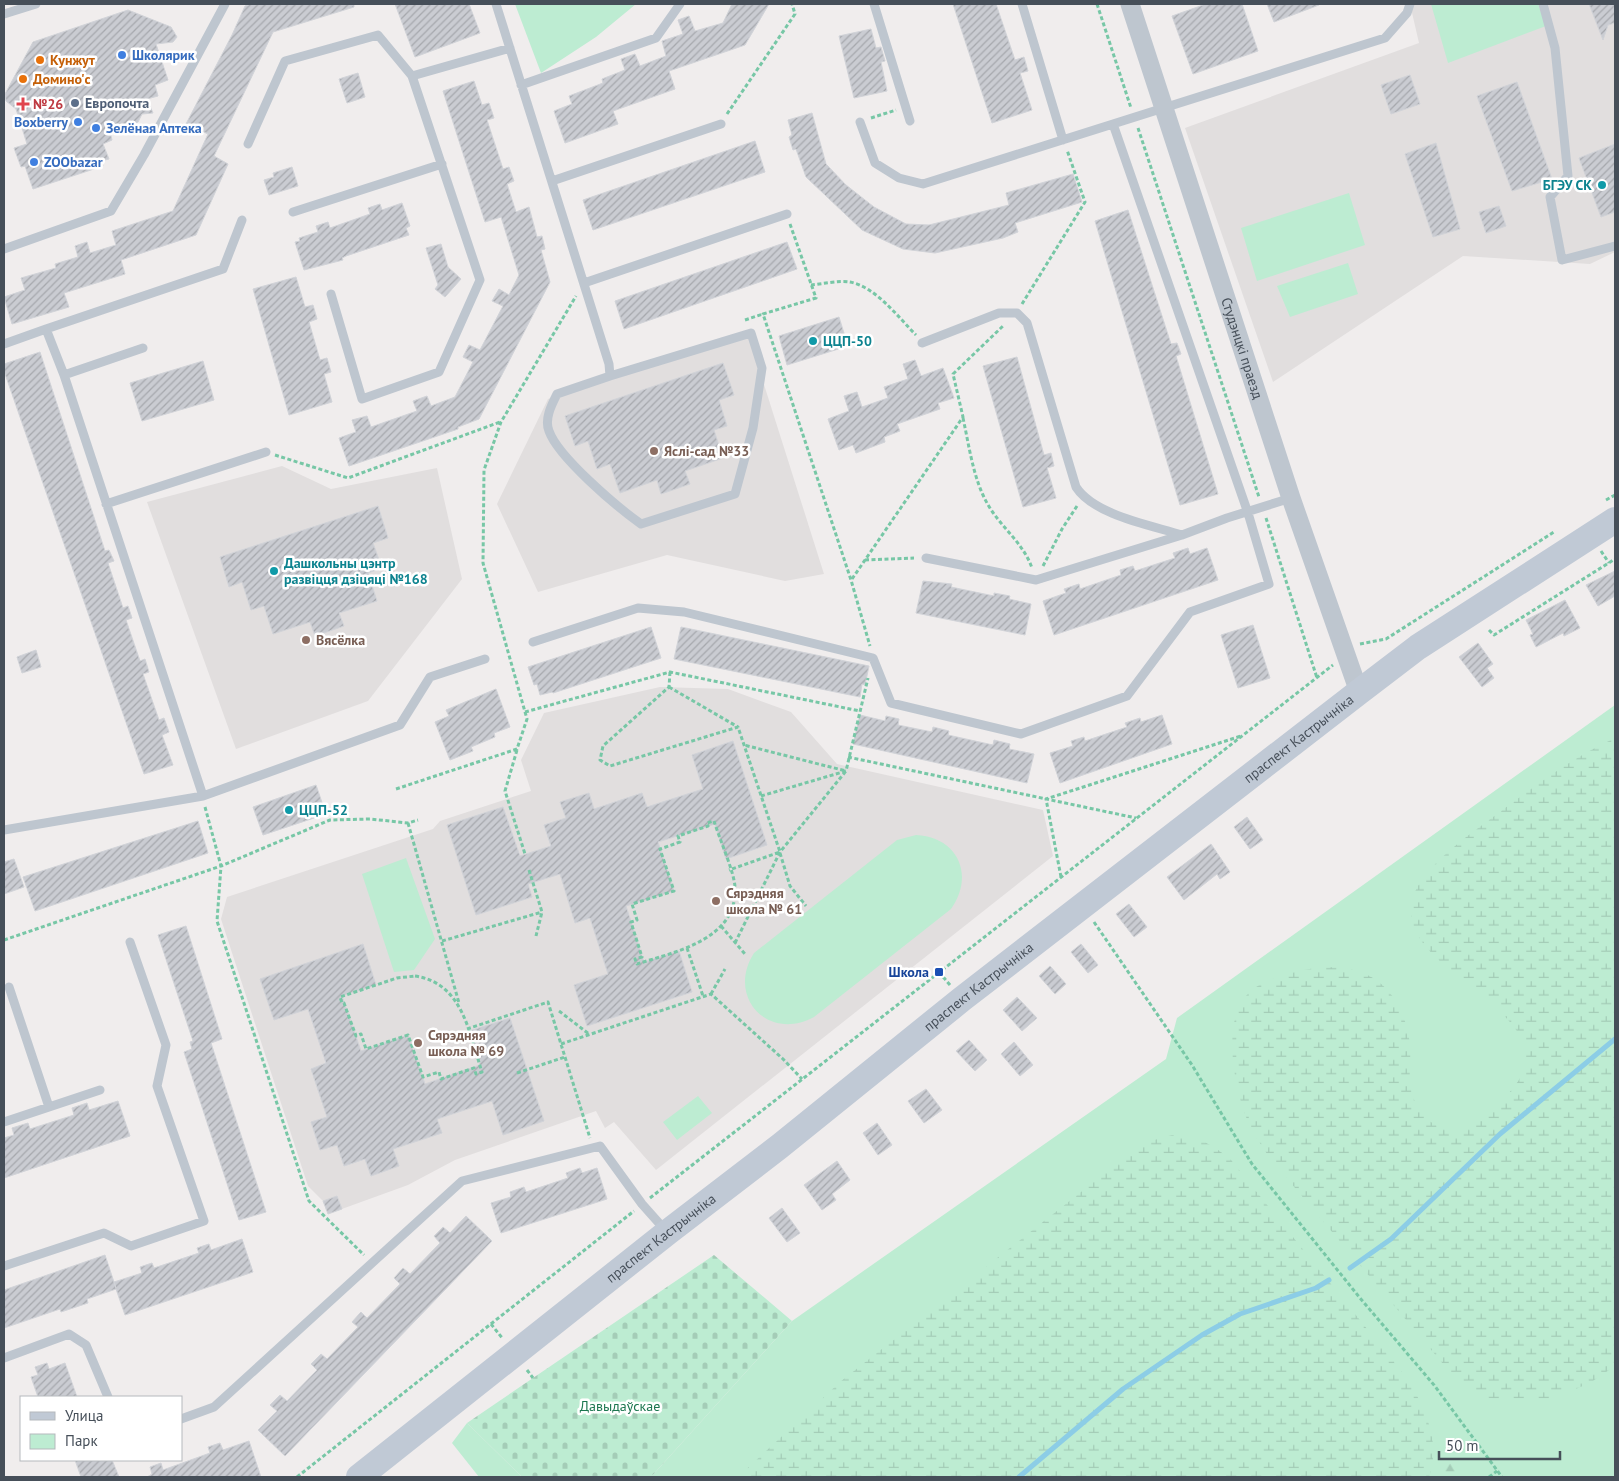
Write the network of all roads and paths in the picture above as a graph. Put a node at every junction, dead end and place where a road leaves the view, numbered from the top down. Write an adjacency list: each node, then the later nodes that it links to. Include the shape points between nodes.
1 (36, 4): 12 (lane)
2 (225, 4): 31 (lane, via 111,211)
3 (496, 4): 13 (lane)
4 (680, 4): 15 (lane, via 656,38)
5 (792, 4): 21 (path, via 795,14)
6 (874, 4): 16 (lane)
7 (1022, 4): 23 (lane)
8 (1098, 4): 18 (path)
9 (1130, 4): 17 (street, Студэнцкі праезд)
10 (1410, 4): 17 (lane, via 1407,13 1385,38)
11 (1543, 4): 30 (lane, via 1555,48 1568,176 1550,197 1562,260)
12 (4, 14)
13 (510, 48): 14 (lane); 15 (lane)
14 (412, 76): 24 (lane, via 378,35 285,61); 25 (lane)
15 (521, 84): 26 (lane)
16 (906, 107): 19 (lane); 20 (path)
17 (1164, 109): 18 (lane); 47 (street, Студэнцкі праезд)
18 (1134, 118): 22 (lane); 49 (path)
19 (910, 121)
20 (860, 122): 23 (lane, via 875,164 899,178 923,184)
21 (721, 124): 26 (lane)
22 (1113, 124): 23 (lane); 51 (lane)
23 (1063, 140): 35 (path, via 1085,202)
24 (248, 144)
25 (442, 164): 27 (lane); 34 (lane, via 480,280 439,372 362,399)
26 (552, 181): 32 (lane)
27 (293, 212)
28 (787, 214): 32 (lane); 33 (path)
29 (242, 220): 36 (lane, via 223,269)
30 (1615, 246)
31 (4, 249)
32 (584, 283): 41 (lane); 43 (path)
33 (812, 285): 37 (path, via 849,282 863,286); 57 (path, via 816,298 763,314)
34 (331, 294)
35 (1017, 313): 37 (lane, via 999,313); 42 (path, via 953,374); 46 (lane, via 1027,323 1076,487)
36 (46, 329): 38 (lane); 40 (lane)
37 (922, 342)
38 (4, 344)
39 (143, 348): 40 (lane)
40 (64, 375): 48 (lane)
41 (610, 376): 41 (lane, via 557,394 549,410 548,430 563,454 623,511 640,524 735,494 752,428 762,368 751,333)
42 (962, 417): 56 (path); 58 (path, via 986,502 1027,554)
43 (501, 422): 44 (path, via 348,478); 68 (path, via 484,470 483,563)
44 (266, 452): 48 (lane)
45 (1615, 495): 50 (path)
46 (1083, 498): 53 (lane, via 1099,508); 58 (path, via 1062,529)
47 (1291, 498): 49 (lane); 61 (street, Студэнцкі праезд)
48 (106, 504): 77 (lane)
49 (1262, 508): 51 (lane); 65 (path)
50 (1609, 511): 67 (main road, праспект Кастрычніка)
51 (1248, 513): 53 (lane); 62 (lane, via 1269,584 1190,612 1127,696 1020,734 891,703)
52 (1562, 527): 61 (path, via 1386,638 1372,643 1362,642)
53 (1182, 535): 58 (lane)
54 (926, 558): 56 (path); 58 (lane)
55 (1615, 559): 59 (path, via 1494,635)
56 (865, 560): 57 (path)
57 (851, 580): 62 (path)
58 (1036, 580)
59 (1490, 630)
60 (533, 642): 62 (lane, via 638,608 684,612)
61 (1345, 656): 65 (path); 67 (street, Студэнцкі праезд)
62 (873, 658): 69 (path)
63 (485, 659): 77 (lane, via 430,677 400,725)
64 (670, 672): 66 (path); 68 (path); 69 (path)
65 (1317, 678): 71 (path)
66 (668, 687): 70 (path); 70 (path, via 604,746 600,760 610,766)
67 (1359, 692): 90 (main road, праспект Кастрычніка)
68 (525, 712): 73 (path, via 527,719)
69 (860, 712): 74 (path)
70 (738, 727): 72 (path)
71 (1243, 735): 79 (path); 80 (path)
72 (744, 745): 75 (path); 78 (path)
73 (518, 749): 76 (path); 85 (path, via 505,791)
74 (848, 757): 75 (path); 79 (path)
75 (846, 771): 78 (path); 84 (path)
76 (396, 789)
77 (203, 796): 83 (lane); 86 (path)
78 (761, 796): 84 (path)
79 (1046, 799): 80 (path); 89 (path)
80 (1136, 818): 89 (path)
81 (418, 820): 82 (path)
82 (408, 823): 86 (path, via 370,819 330,820); 96 (path)
83 (4, 830)
84 (780, 852): 88 (path); 91 (path, via 790,886); 98 (path)
85 (525, 854)
86 (221, 866): 95 (path); 119 (path, via 217,921 309,1201)
87 (529, 870): 92 (path)
88 (730, 870): 93 (path, via 735,887 734,899); 99 (path, via 714,821 678,836 680,842 660,849 674,891 632,904 637,920 631,922 642,956 635,959 637,964)
89 (1061, 877): 112 (path)
90 (1083, 905): 118 (main road, праспект Кастрычніка); 128 (path, via 1192,1065 1252,1164 1434,1385)
91 (806, 906)
92 (542, 912): 94 (path); 96 (path)
93 (721, 926): 98 (path); 99 (path, via 703,942)
94 (536, 936)
95 (4, 940)
96 (442, 941): 105 (path)
97 (130, 942): 120 (lane, via 166,1045 157,1086 204,1221 131,1246 104,1233)
98 (735, 942): 100 (path)
99 (687, 948): 104 (path)
100 (745, 954)
101 (724, 970): 103 (path)
102 (9, 987): 114 (lane)
103 (711, 994): 104 (path); 112 (path)
104 (703, 996): 108 (path)
105 (461, 1009): 107 (path); 107 (path, via 441,985 415,976 397,978 340,997 356,1036 361,1034 366,1049 408,1035 423,1078 439,1072 441,1078 474,1068 476,1074 482,1072)
106 (559, 1011): 108 (path)
107 (467, 1029): 109 (path, via 548,1002)
108 (590, 1035): 109 (path)
109 (562, 1044): 110 (path)
110 (565, 1057): 111 (path); 116 (path)
111 (517, 1073)
112 (802, 1078): 117 (path)
113 (100, 1090): 114 (lane)
114 (49, 1107): 115 (lane)
115 (4, 1122)
116 (593, 1148): 117 (lane, via 600,1146); 119 (lane, via 462,1181)
117 (642, 1204): 118 (lane); 121 (path)
118 (668, 1232): 130 (main road, праспект Кастрычніка)
119 (372, 1262): 127 (lane, via 214,1407)
120 (4, 1266)
121 (491, 1324): 122 (path); 129 (path)
122 (507, 1345)
123 (4, 1358): 126 (lane, via 69,1334 86,1345)
124 (526, 1369): 125 (path)
125 (533, 1378)
126 (108, 1396)
127 (182, 1419)
128 (1497, 1471): 131 (path); 132 (path)
129 (297, 1477)
130 (359, 1477)
131 (1488, 1477)
132 (1502, 1477)

